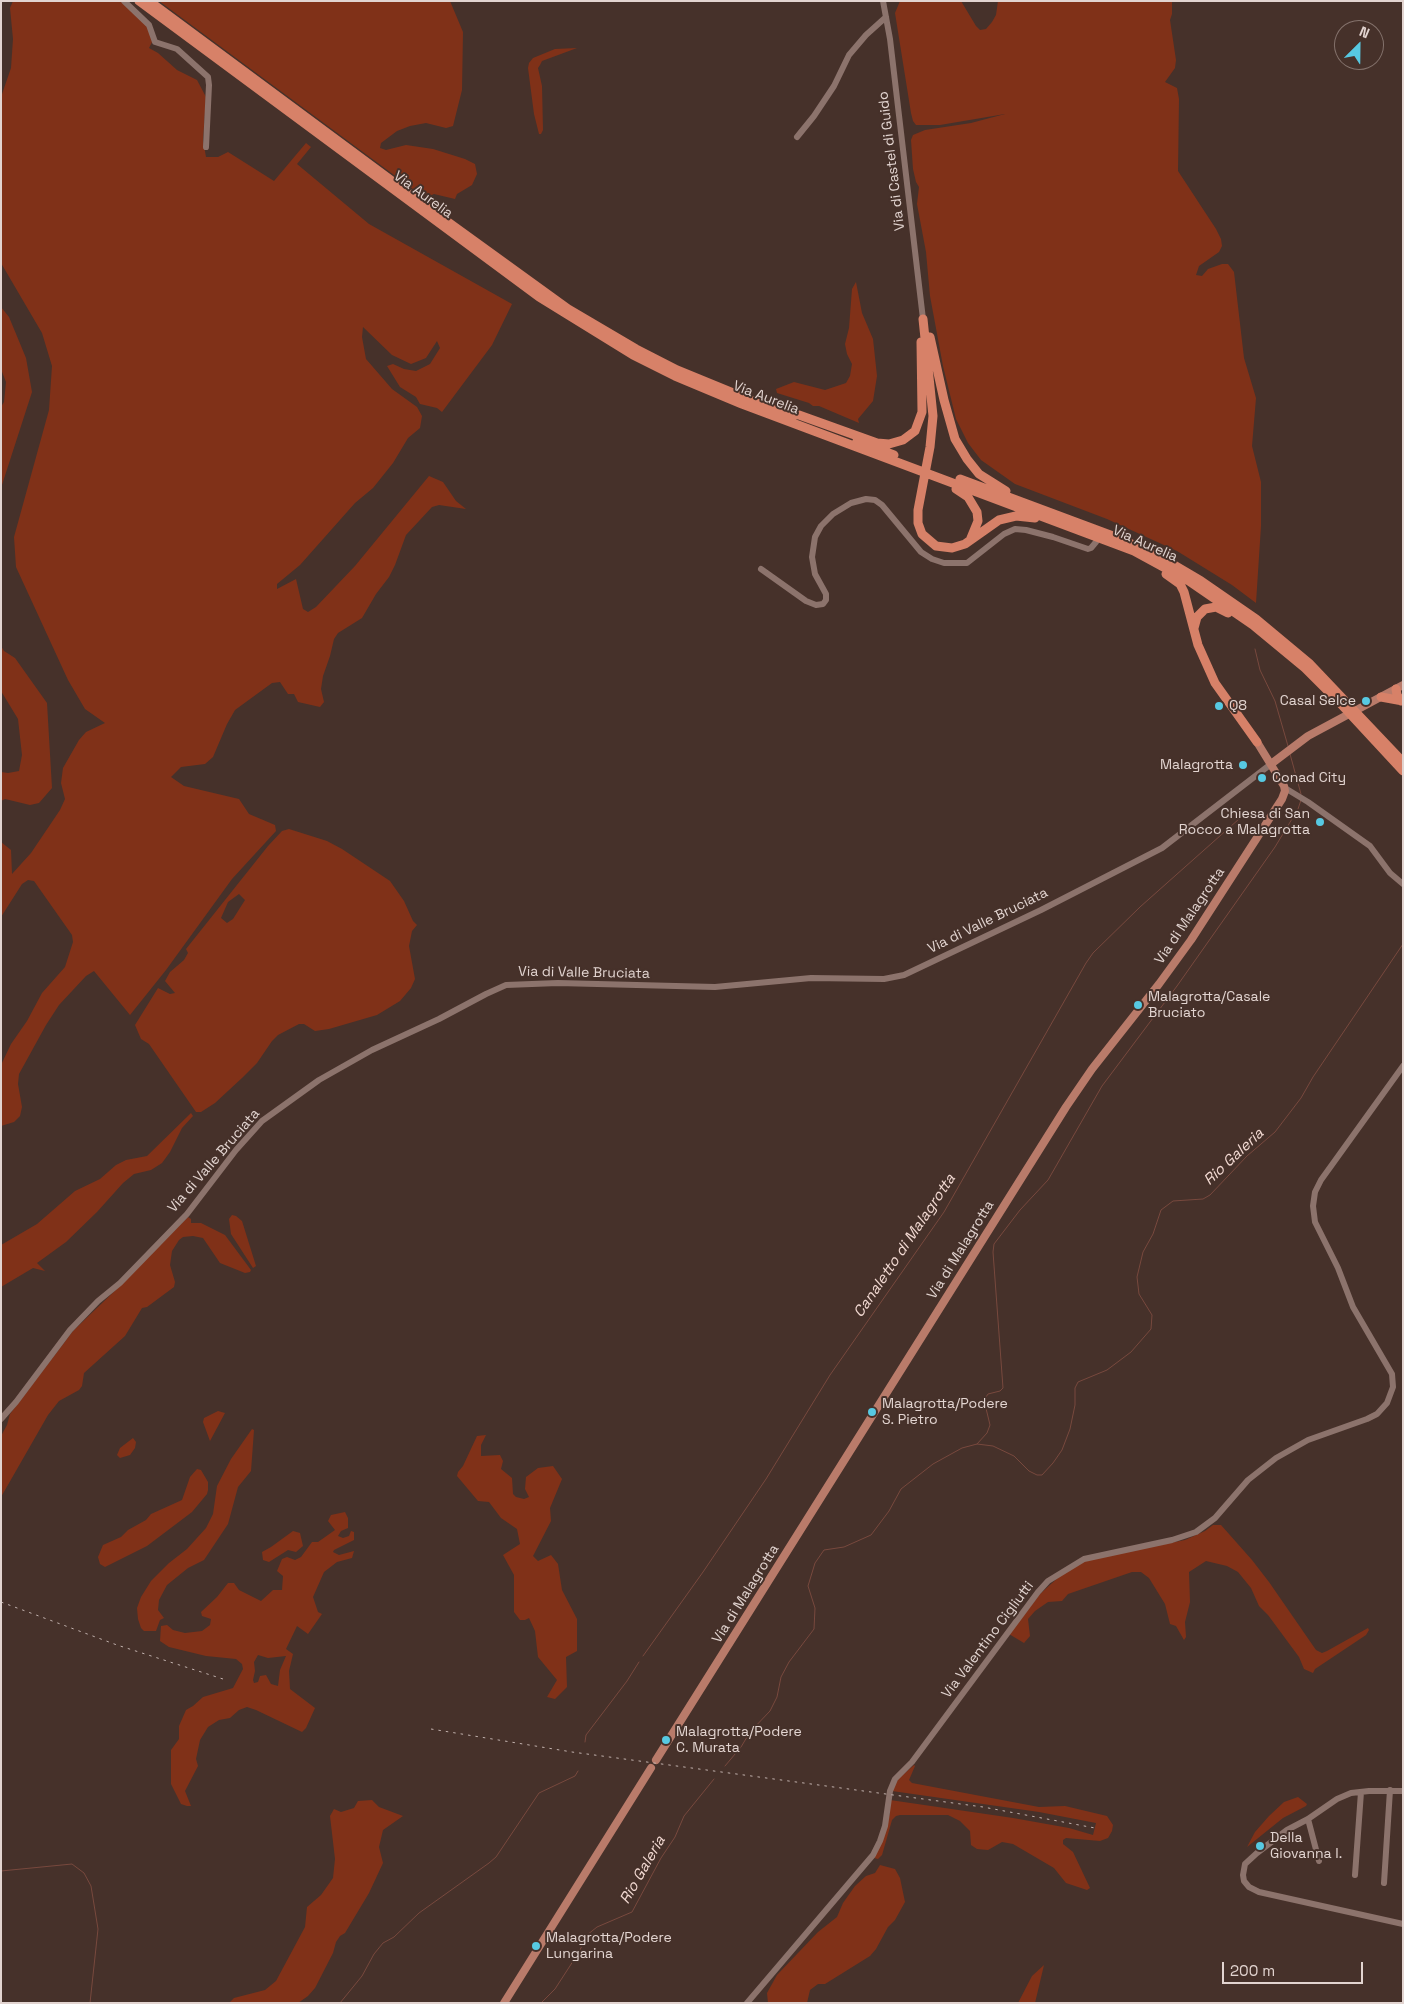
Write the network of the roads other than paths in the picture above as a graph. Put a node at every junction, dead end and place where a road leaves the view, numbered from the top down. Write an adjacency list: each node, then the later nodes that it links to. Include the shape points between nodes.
1 (124, 1): 7 (street, via 149,25 155,42 177,48 208,77)
2 (138, 1): 10 (highway, Via Aurelia, via 565,315 676,376)
3 (149, 1): 9 (highway, Via Aurelia, via 568,309 677,370)
4 (883, 1): 5 (street, Via di Castel di Guido)
5 (886, 16): 6 (street, via 850,55 834,86); 8 (street, Via di Castel di Guido)
6 (797, 137)
7 (206, 147)
8 (923, 319): 9 (highway, via 920,330 922,412 917,428 906,439 881,444 799,415); 11 (highway, via 929,331 954,435 975,470 1003,490); 13 (highway, via 933,402 930,447 920,496 920,530 934,545 953,548)
9 (782, 413): 11 (highway, Via Aurelia)
10 (799, 426): 13 (highway, via 810,435 963,492 973,503 978,517 972,536); 14 (highway, Via Aurelia)
11 (1121, 539): 21 (highway, Via Aurelia, via 1184,571 1244,610 1295,651)
12 (1096, 542): 13 (highway, via 1040,520 1016,516 996,521); 14 (highway, via 1124,553); 16 (street, via 1088,549 1015,529 967,563 949,564 923,554 884,506 866,499 841,509 816,534 812,556 815,576 826,594 823,604 814,605 806,601)
13 (964, 544)
14 (1134, 551): 15 (highway, Via Aurelia)
15 (1145, 557): 17 (highway, via 1180,584); 18 (highway, Via Aurelia, via 1208,592)
16 (762, 569)
17 (1194, 631): 18 (highway, via 1200,612 1216,607); 23 (highway, via 1215,683)
18 (1275, 642): 21 (highway, Via Aurelia)
19 (1401, 694): 20 (highway)
20 (1381, 697): 26 (main road, via 1308,736)
21 (1343, 701): 22 (highway, Via Aurelia)
22 (1363, 723): 24 (highway, via 1379,731); 25 (highway, Via Aurelia); 27 (highway, Via Aurelia)
23 (1257, 742): 26 (main road)
24 (1403, 757)
25 (1403, 762)
26 (1271, 764): 28 (main road); 31 (street, Via di Valle Bruciata, via 1162,848 904,975 884,979 812,978 715,986 506,985 372,1050 319,1080 262,1121 187,1214 70,1330)
27 (1403, 771)
28 (1285, 788): 29 (street, via 1370,846); 32 (main road, Via di Malagrotta, via 1282,799 1191,940 1092,1068 1057,1120)
29 (1403, 884)
30 (1403, 1066): 43 (street, Via Valentino Cigliutti, via 1325,1173 1316,1189 1313,1206 1316,1222 1353,1307 1391,1371 1393,1388 1387,1403 1367,1419 1308,1440 1276,1458 1248,1480 1201,1529 1172,1540 1089,1557 1048,1582 912,1762 895,1779 885,1826 873,1854)
31 (1, 1419)
32 (656, 1760)
33 (651, 1768): 42 (main road)
34 (1390, 1790): 35 (street); 36 (street); 40 (street)
35 (1403, 1790)
36 (1361, 1792): 37 (street, via 1337,1799); 39 (street)
37 (1308, 1819): 38 (street); 41 (street, via 1287,1830 1248,1861 1242,1872 1247,1885 1261,1893)
38 (1319, 1861)
39 (1355, 1875)
40 (1384, 1883)
41 (1403, 1924)
42 (504, 2003)
43 (747, 2003)

